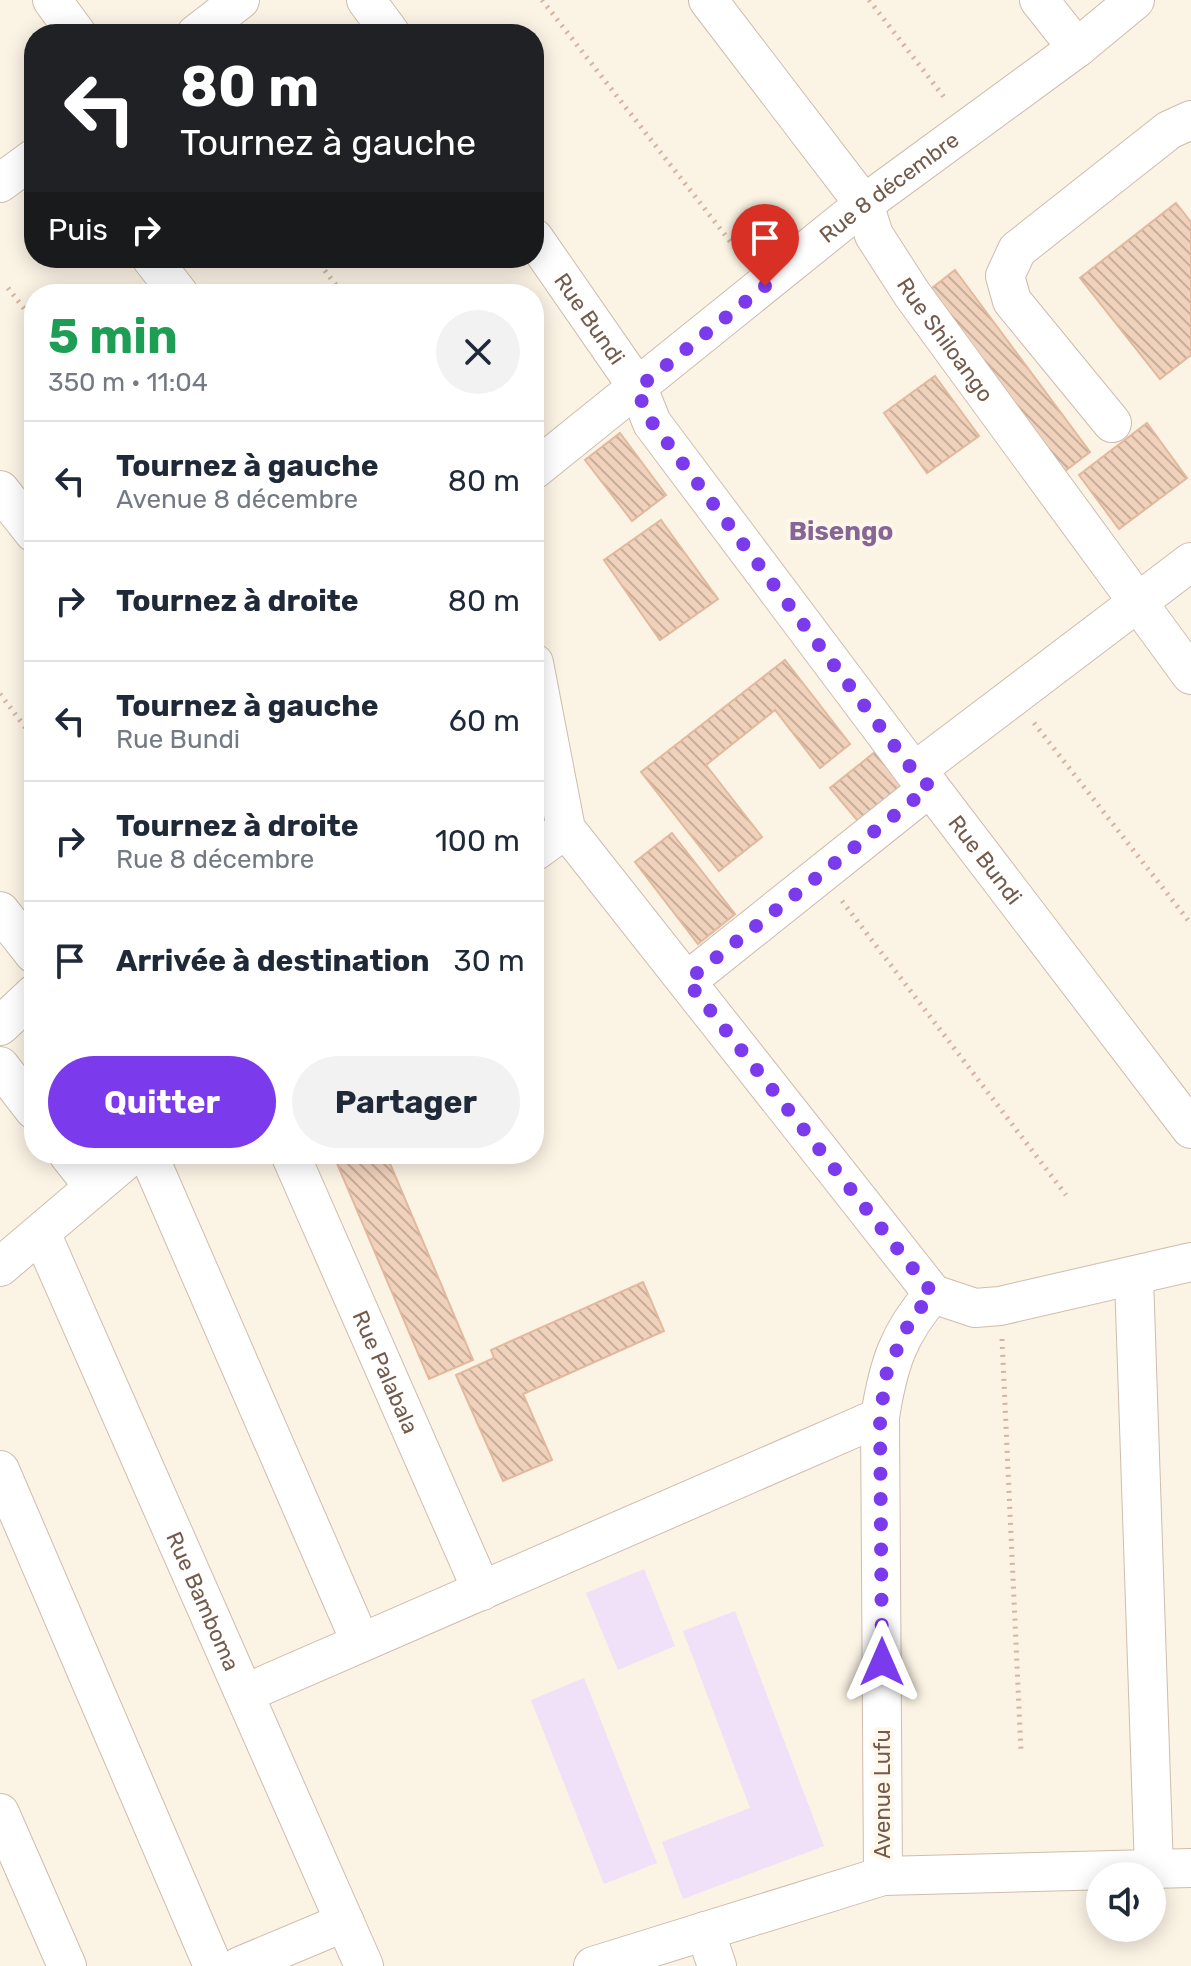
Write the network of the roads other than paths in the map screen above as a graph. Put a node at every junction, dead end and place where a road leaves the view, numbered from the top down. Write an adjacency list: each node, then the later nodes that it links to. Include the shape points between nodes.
1 (52, 0): 7 (street)
2 (240, 0): 8 (street)
3 (366, 0): 9 (street)
4 (708, 0): 12 (street, Rue Shiloango)
5 (1039, 0): 10 (street)
6 (1135, 0): 10 (street, Rue 8 décembre)
7 (70, 24)
8 (209, 24)
9 (384, 24)
10 (1077, 48): 12 (street, Rue 8 décembre)
11 (1191, 120): 17 (street, via 1169,130 1017,250 1005,276 1012,301)
12 (864, 204): 16 (street, Rue 8 décembre); 22 (street, Rue Shiloango, via 874,235 912,294)
13 (544, 252): 16 (street, Rue Bundi)
14 (159, 268): 15 (street)
15 (171, 284)
16 (638, 388): 18 (street, Rue 8 décembre); 25 (street, Rue Bundi, via 652,423)
17 (1112, 423)
18 (544, 462)
19 (0, 490): 20 (street)
20 (24, 520)
21 (1191, 562): 22 (street)
22 (1137, 604): 23 (street, Rue Shiloango); 25 (street, via 1013,697)
23 (1191, 675)
24 (544, 715): 26 (street)
25 (922, 779): 30 (street, via 820,872); 35 (street, Rue Bundi)
26 (566, 829): 27 (street); 30 (street)
27 (544, 845)
28 (0, 911): 29 (street)
29 (24, 941)
30 (687, 981): 45 (street)
31 (24, 1003): 32 (street)
32 (0, 1026)
33 (0, 1066): 34 (street)
34 (24, 1097)
35 (1191, 1129)
36 (76, 1164): 40 (street)
37 (121, 1164): 40 (street)
38 (152, 1164): 49 (street)
39 (294, 1164): 48 (street, Rue Palabala)
40 (94, 1187): 41 (street)
41 (42, 1235): 43 (street); 50 (street, Rue Bamboma)
42 (1191, 1262): 44 (street)
43 (0, 1267)
44 (1134, 1278): 45 (street, via 975,1308); 52 (street)
45 (933, 1294): 46 (street, Avenue Lufu, via 912,1317 887,1371)
46 (880, 1417): 48 (street); 53 (street, Avenue Lufu)
47 (0, 1470): 57 (street)
48 (482, 1591): 49 (street)
49 (360, 1641): 50 (street)
50 (246, 1693): 54 (street, Rue Bamboma)
51 (0, 1813): 56 (street)
52 (1173, 1868): 53 (street)
53 (883, 1876): 55 (street)
54 (345, 1922): 58 (street); 59 (street, Rue Bamboma)
55 (705, 1931): 60 (street); 61 (street)
56 (67, 1966)
57 (213, 1966)
58 (240, 1966)
59 (364, 1966)
60 (593, 1966)
61 (717, 1966)

